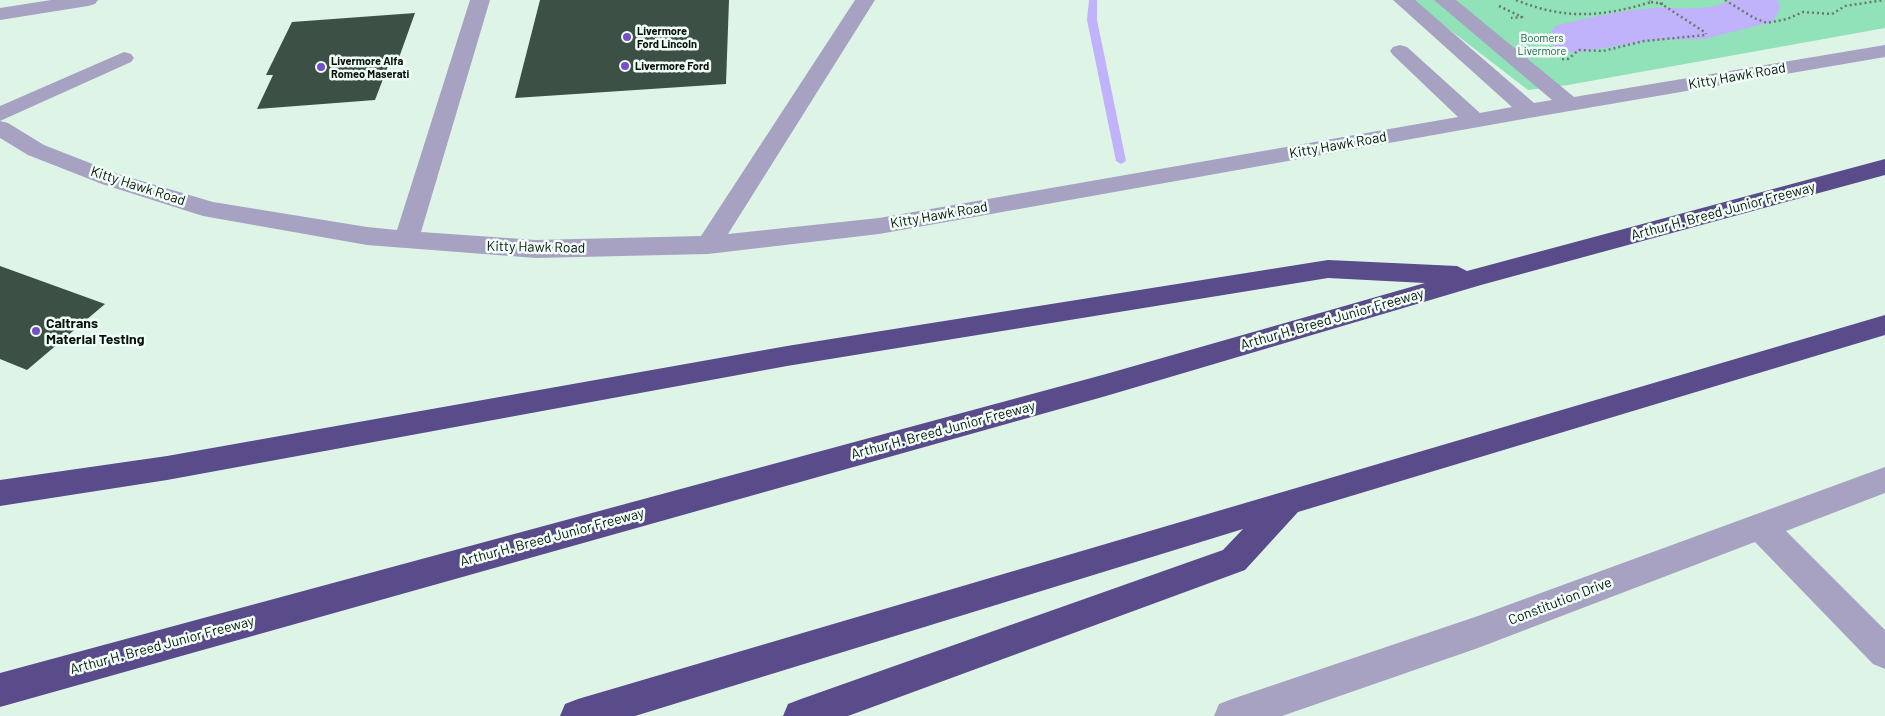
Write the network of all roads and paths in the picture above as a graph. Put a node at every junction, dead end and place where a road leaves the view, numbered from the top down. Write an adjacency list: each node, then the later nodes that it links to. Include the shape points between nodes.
1 (88, 0): 12 (street)
2 (480, 0): 23 (street)
3 (865, 0): 24 (street)
4 (1403, 0): 18 (street)
5 (1444, 0): 17 (street)
6 (1516, 0): 9 (path, via 1547,10 1600,14)
7 (1725, 0): 8 (path, via 1754,18 1768,22 1803,12 1832,14 1845,6)
8 (1884, 0)
9 (1651, 1): 10 (path)
10 (1660, 3): 11 (path); 16 (path, via 1706,35 1644,41 1592,54 1579,50 1568,59)
11 (1665, 4)
12 (0, 14)
13 (1400, 51): 20 (street)
14 (1885, 51): 17 (street, Kitty Hawk Road)
15 (124, 58): 19 (street)
16 (1561, 58)
17 (1570, 104): 18 (street, Kitty Hawk Road)
18 (1529, 111): 20 (street, Kitty Hawk Road)
19 (0, 114)
20 (1476, 120): 24 (street, Kitty Hawk Road, via 880,226)
21 (0, 128): 23 (street, Kitty Hawk Road, via 36,150 110,179 212,210)
22 (1885, 167): 25 (highway, Arthur H. Breed Junior Freeway)
23 (406, 240): 24 (street, Kitty Hawk Road, via 536,250)
24 (708, 245)
25 (1481, 276): 28 (highway, via 1328,269 787,356 167,468); 32 (highway, Arthur H. Breed Junior Freeway, via 1106,385)
26 (1885, 325): 29 (highway)
27 (1885, 480): 30 (street, Constitution Drive)
28 (0, 493)
29 (1288, 502): 33 (highway); 34 (highway, via 1234,560)
30 (1760, 526): 31 (street); 35 (street, Constitution Drive, via 1478,632)
31 (1885, 653)
32 (0, 690)
33 (578, 716)
34 (801, 716)
35 (1232, 716)

